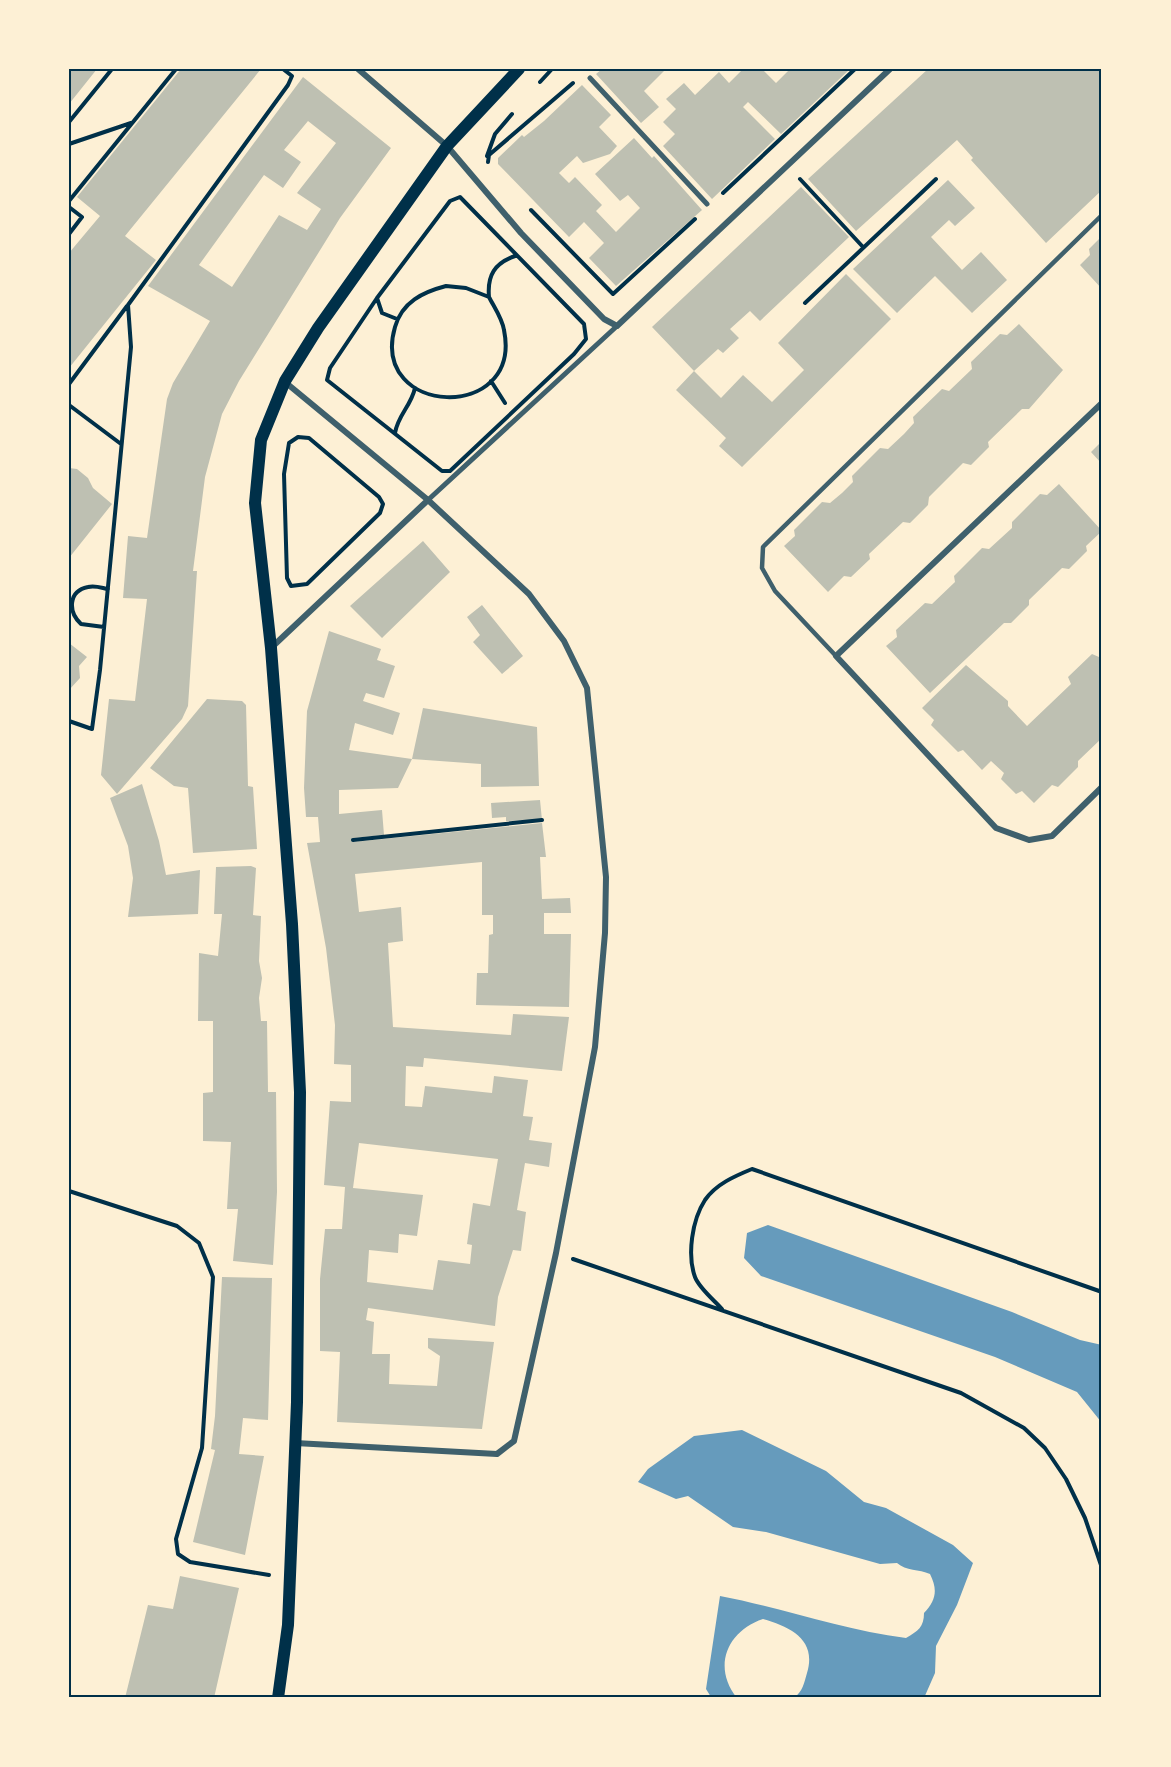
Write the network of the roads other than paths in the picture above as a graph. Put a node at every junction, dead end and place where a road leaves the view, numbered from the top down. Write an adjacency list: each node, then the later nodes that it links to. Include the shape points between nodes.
1 (358, 69): 5 (street)
2 (519, 69): 5 (main road)
3 (890, 69): 8 (street)
4 (590, 78): 6 (street)
5 (447, 146): 8 (street, via 521,232 604,319); 9 (main road)
6 (707, 204)
7 (1102, 215): 13 (lane, via 763,547 762,568 775,591)
8 (617, 326): 11 (street)
9 (285, 381): 11 (street); 12 (main road, via 261,440 255,503)
10 (1102, 403): 13 (street)
11 (428, 501): 12 (street); 15 (street, via 530,594 564,641 587,688 606,877 595,1047 556,1253 514,1441 497,1454)
12 (271, 648): 15 (main road, via 300,1092)
13 (836, 656): 14 (street, via 996,828 1029,840 1052,836)
14 (1102, 787)
15 (295, 1443): 16 (main road, via 288,1625)
16 (278, 1698)

